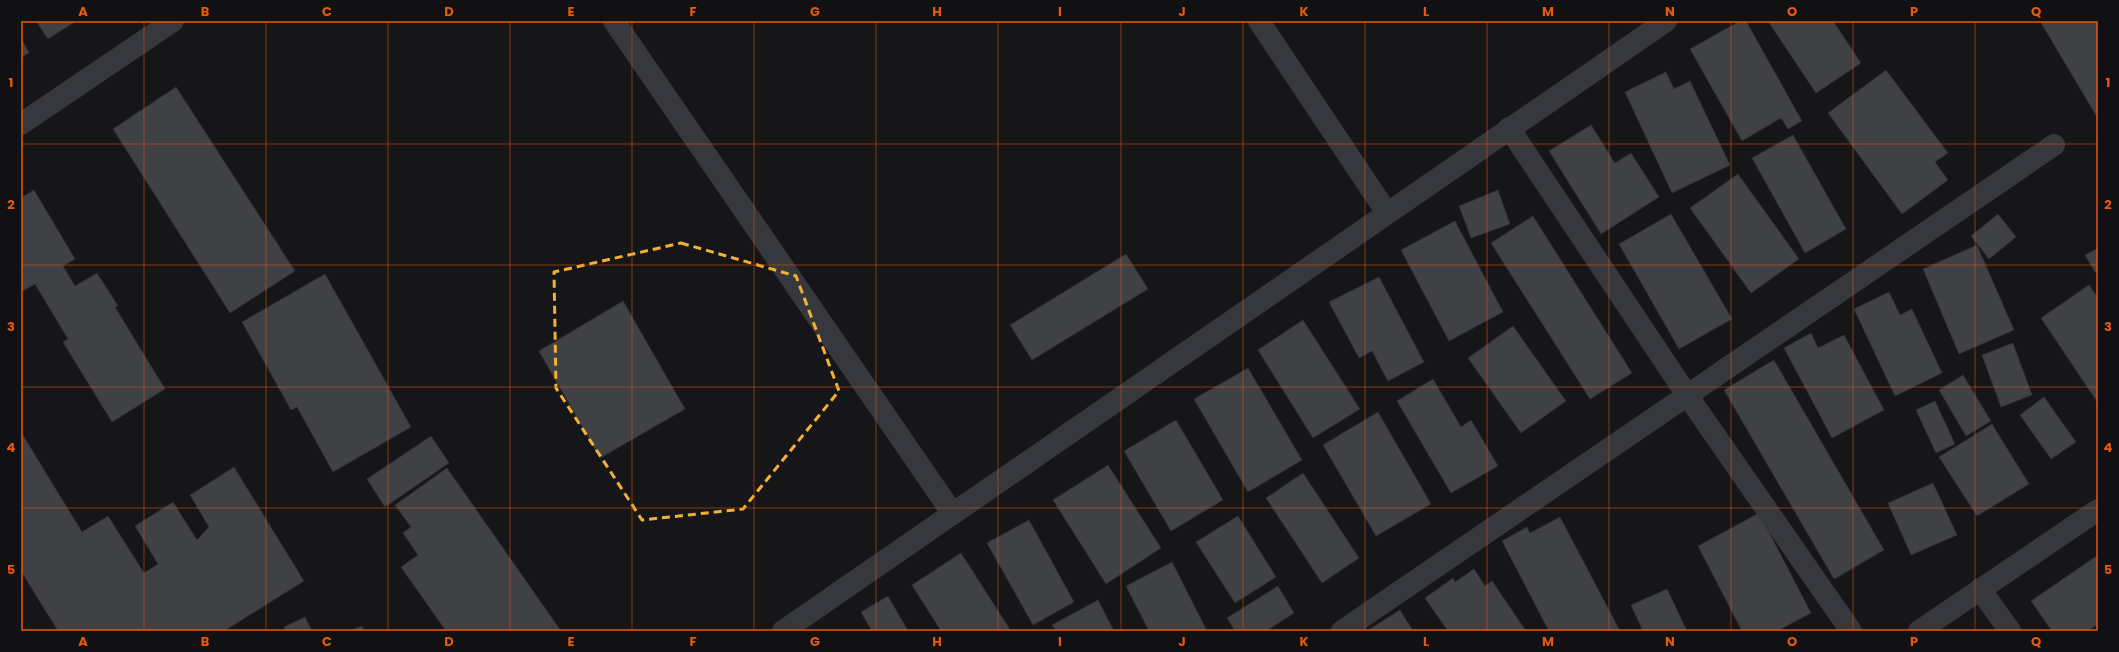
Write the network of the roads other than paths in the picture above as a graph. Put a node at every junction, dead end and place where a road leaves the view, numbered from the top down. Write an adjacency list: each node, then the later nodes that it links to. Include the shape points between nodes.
1 (173, 21): 5 (street)
2 (614, 21): 11 (street)
3 (1259, 21): 8 (street)
4 (1666, 21): 6 (street)
5 (21, 124)
6 (1509, 128): 8 (street); 9 (street)
7 (2054, 145): 9 (street)
8 (1387, 213): 11 (street)
9 (1687, 395): 14 (street); 15 (street)
10 (2098, 510): 12 (street)
11 (953, 514): 13 (street)
12 (1980, 589): 16 (street); 17 (street)
13 (793, 628)
14 (1342, 631)
15 (1851, 631)
16 (1919, 631)
17 (2010, 631)

